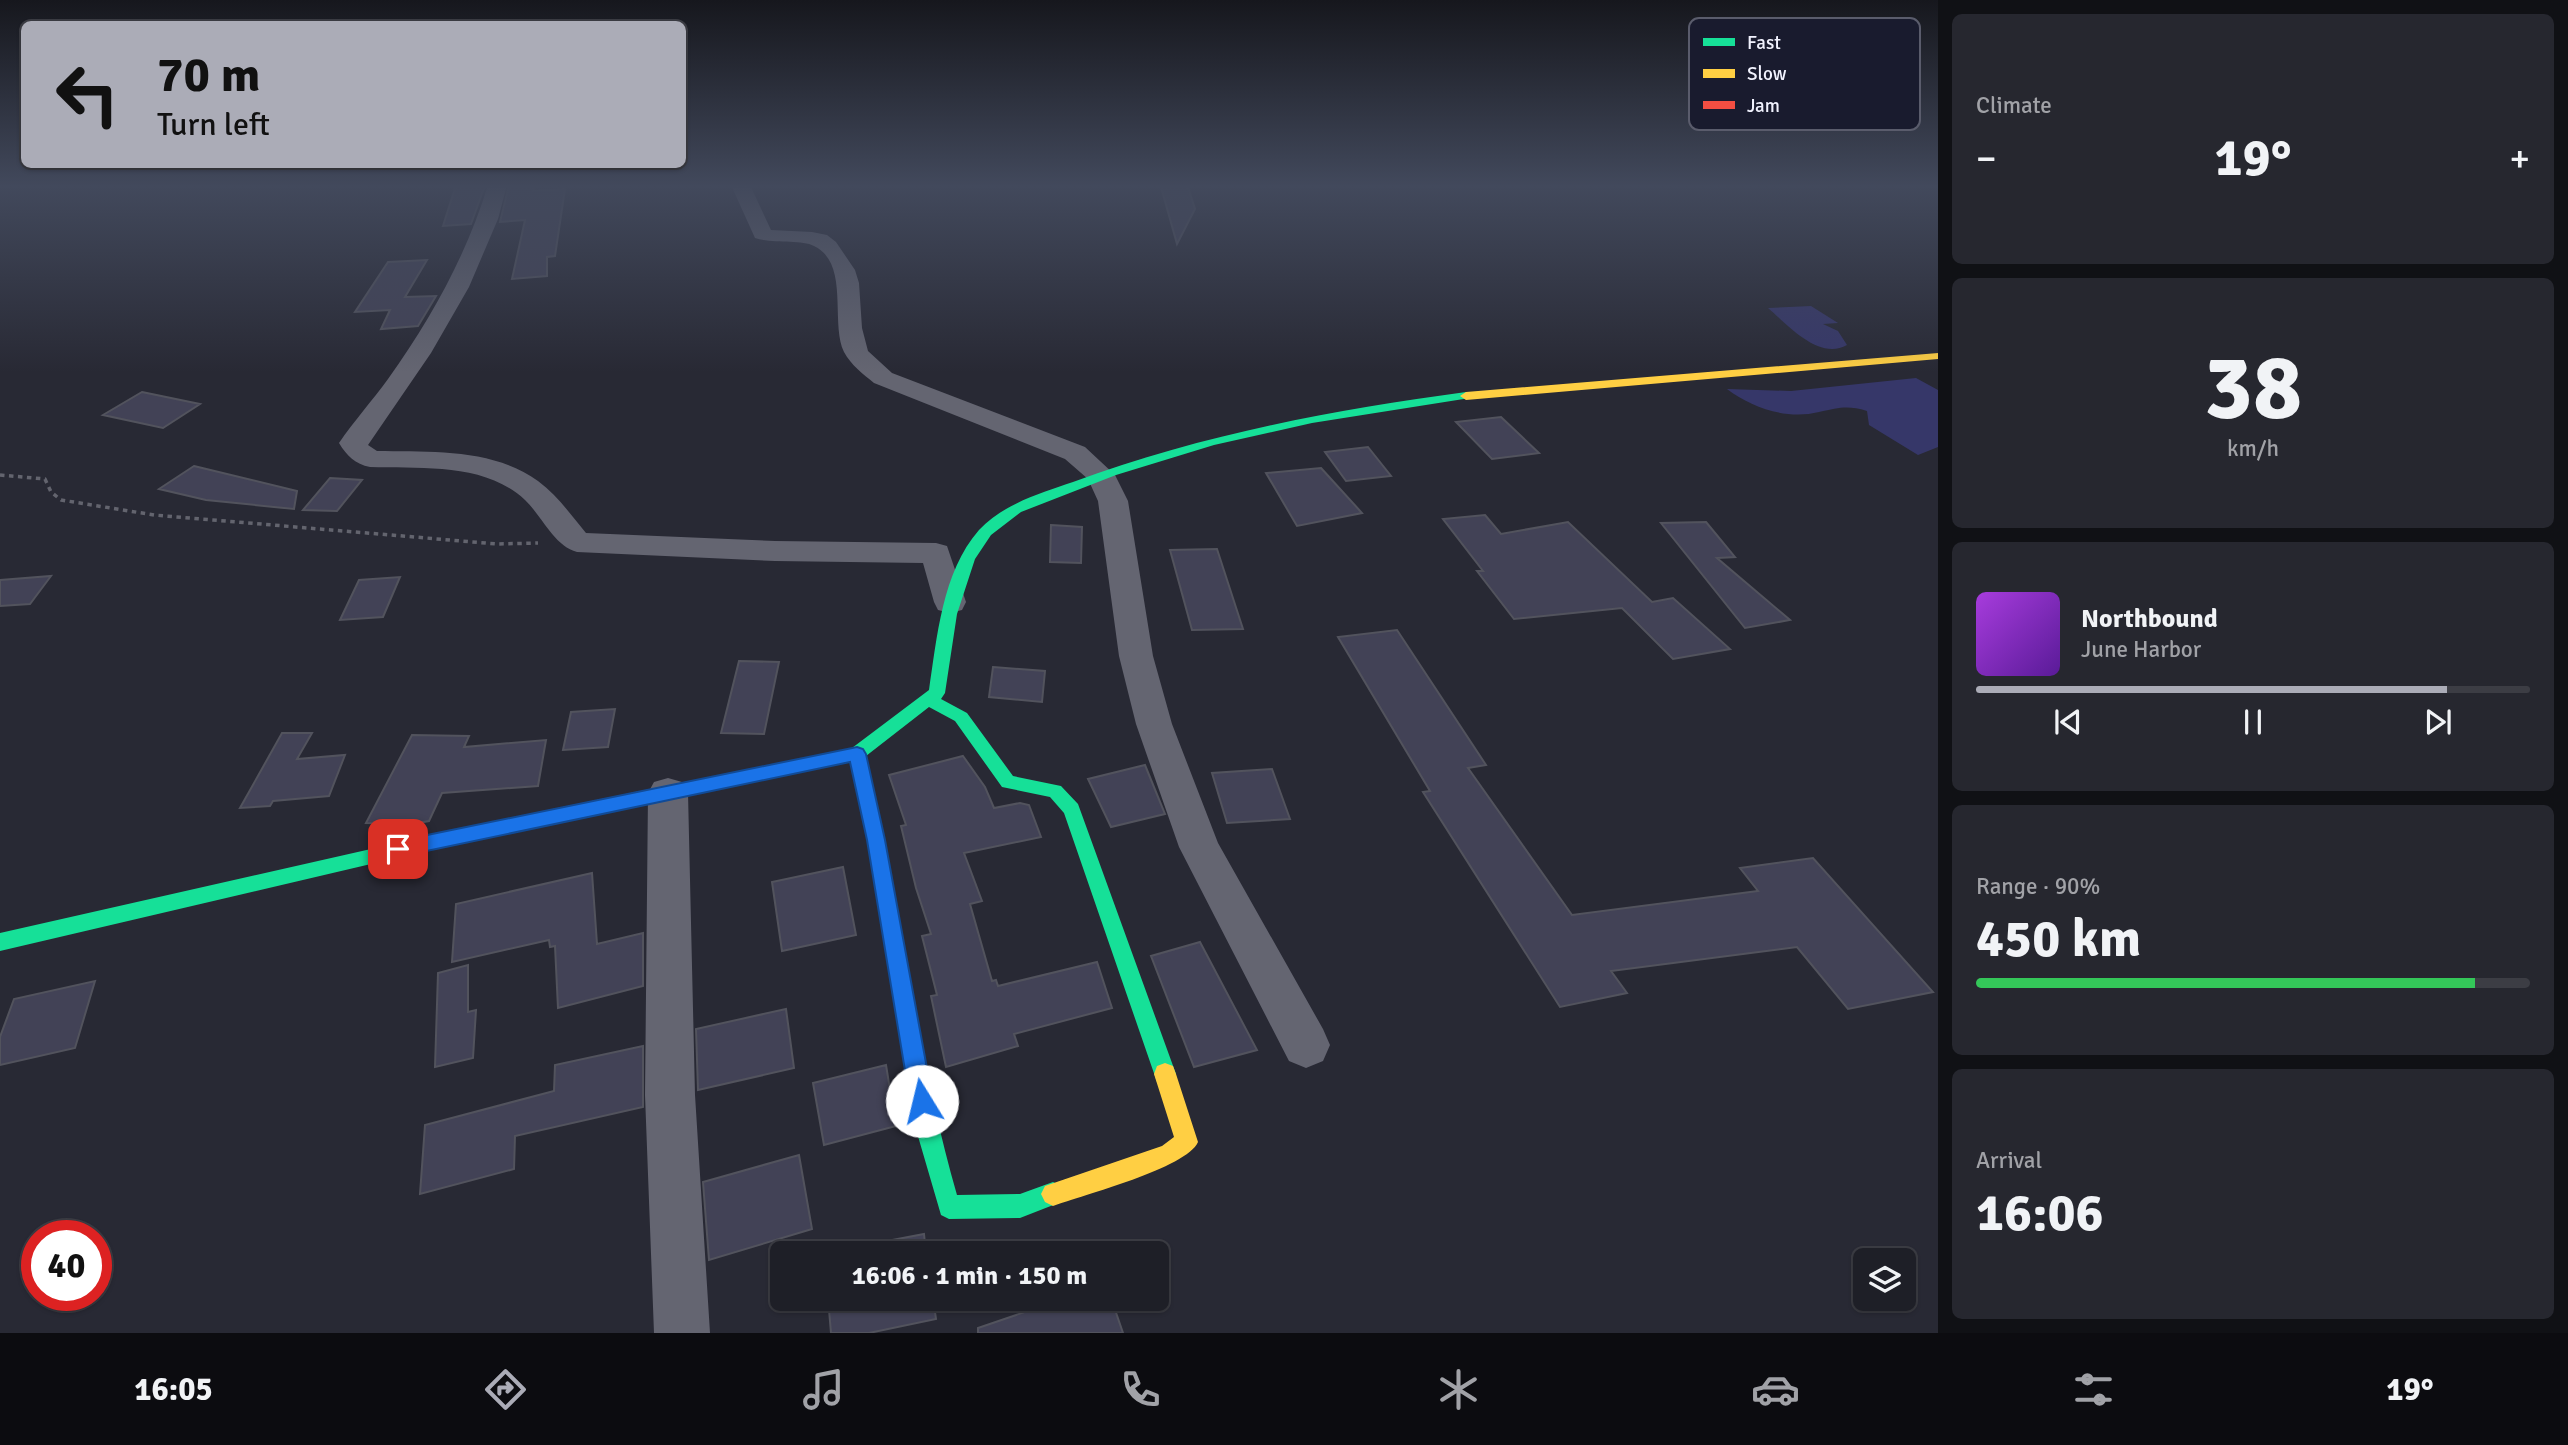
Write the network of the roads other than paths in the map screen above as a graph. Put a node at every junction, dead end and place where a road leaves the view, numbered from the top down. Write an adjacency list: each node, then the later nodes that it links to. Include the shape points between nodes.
1 (475, 247): 5 (street, via 445,313 353,443 357,450 370,459 469,465 505,472 528,487 577,542 936,553)
2 (828, 247): 4 (street, via 850,283 853,343 867,366 883,378 1075,453)
3 (1938, 356): 4 (street, via 1511,390 1408,403 1222,439)
4 (1101, 475): 5 (street, via 1013,510 979,539); 10 (street, via 1114,501 1136,656 1158,737 1199,848)
5 (950, 601): 6 (street, via 937,693)
6 (929, 700): 7 (street); 7 (street, via 961,717 1008,782 1055,791 1072,808 1187,1142 1168,1155 1020,1206 949,1207 926,1126)
7 (857, 754): 8 (street)
8 (668, 793): 9 (street, via 449,837); 11 (street, via 670,1096)
9 (0, 942)
10 (1307, 1045)
11 (681, 1333)

